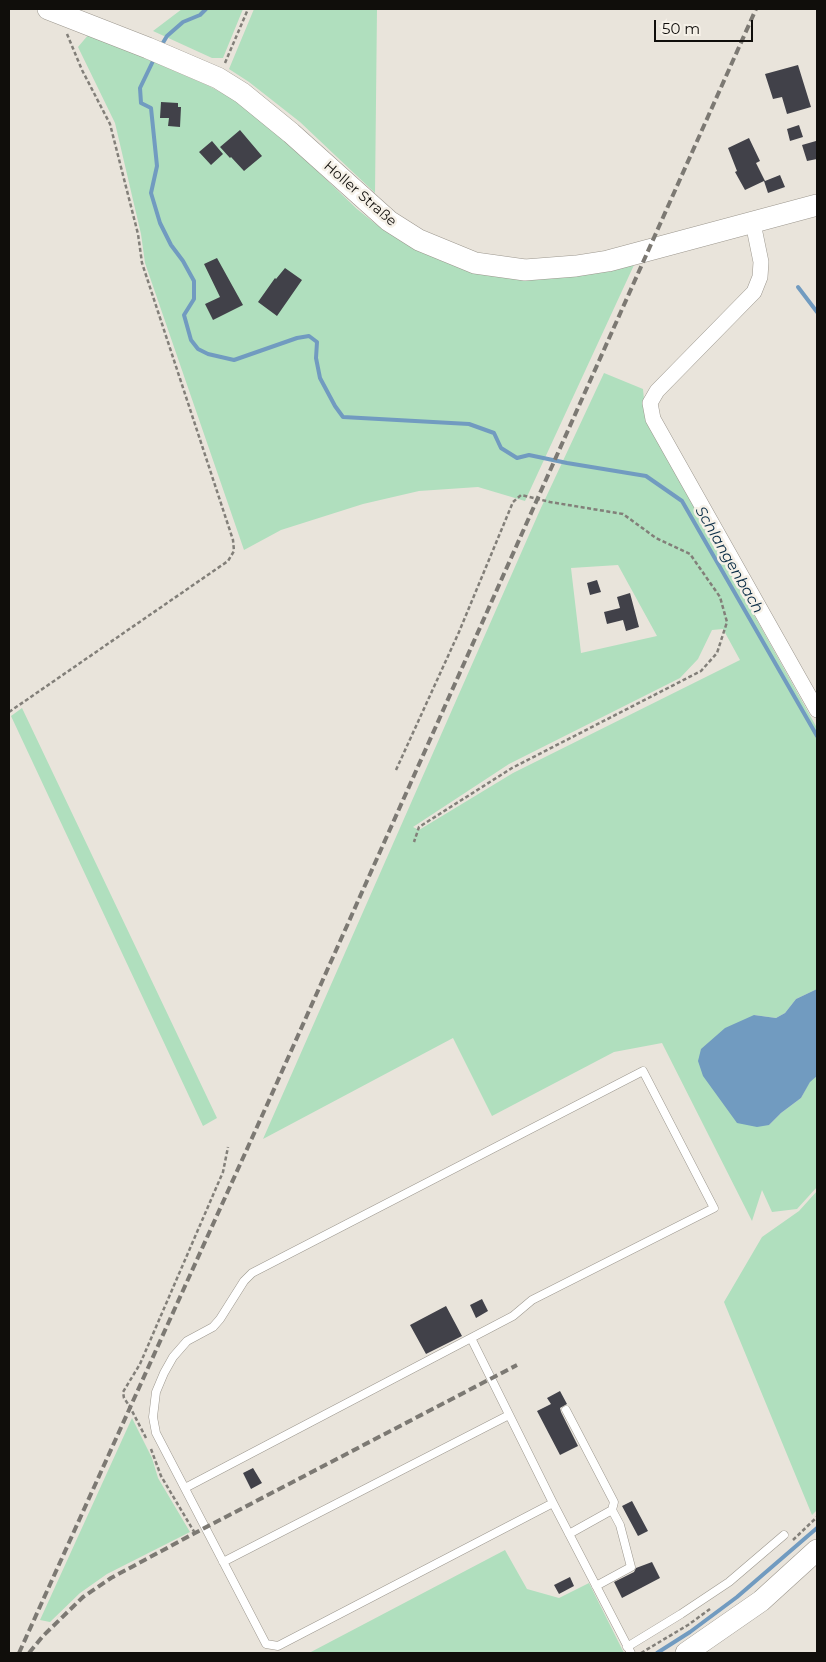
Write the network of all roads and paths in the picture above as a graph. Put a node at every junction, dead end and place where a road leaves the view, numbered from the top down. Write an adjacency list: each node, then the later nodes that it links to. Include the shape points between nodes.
1 (248, 9): 3 (path)
2 (58, 12): 5 (street, Holler Straße, via 218,78 291,133 389,221 419,240 475,262 525,270 576,266); 7 (path, via 82,70 110,124 138,234 142,263 234,551 228,561)
3 (222, 70)
4 (817, 205): 5 (street, Holler Straße)
5 (753, 223): 6 (street, via 761,262 754,292 657,391 650,403 653,419)
6 (817, 710)
7 (9, 712)
8 (396, 770): 9 (path, via 459,632 513,502 521,495 623,514 656,538 690,554 720,597 727,622 717,653 702,672 512,768 419,827)
9 (414, 842)
10 (228, 1147): 14 (path, via 223,1172 140,1364 123,1392)
11 (471, 1338): 13 (lane); 16 (lane); 16 (lane, via 513,1316 532,1300 714,1208 643,1071 252,1273 213,1327 186,1341 164,1373 156,1392 153,1417 156,1434)
12 (566, 1410): 18 (lane, via 614,1502)
13 (509, 1415): 17 (lane); 23 (lane)
14 (147, 1441)
15 (151, 1449): 21 (path, via 161,1476)
16 (185, 1488): 23 (lane)
17 (553, 1503): 19 (lane); 23 (lane, via 278,1646 266,1644)
18 (612, 1510): 19 (lane); 24 (lane, via 620,1525 631,1567)
19 (569, 1534): 24 (lane)
20 (784, 1535): 25 (lane, via 729,1582)
21 (200, 1542)
22 (817, 1550): 26 (street, via 760,1600)
23 (223, 1562)
24 (596, 1586): 25 (lane)
25 (629, 1650)
26 (686, 1653)

